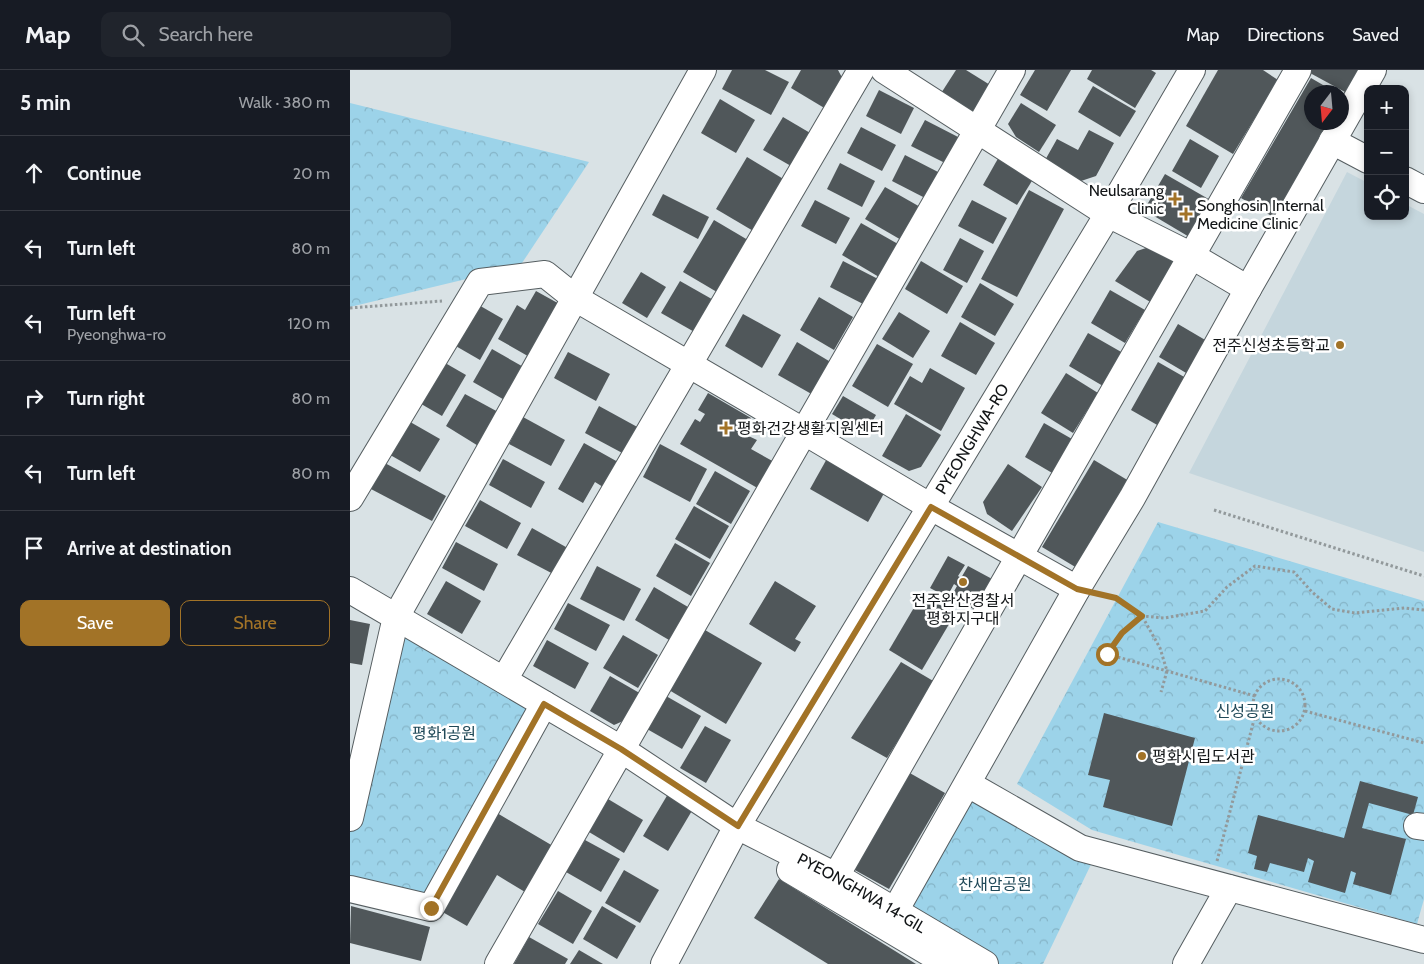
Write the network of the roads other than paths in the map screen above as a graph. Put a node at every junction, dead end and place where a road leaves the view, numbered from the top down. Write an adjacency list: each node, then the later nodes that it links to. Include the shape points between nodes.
1 (703, 70): 16 (street)
2 (861, 70): 17 (street)
3 (884, 70): 8 (street)
4 (1012, 70): 8 (street)
5 (1192, 70): 13 (street, PYEONGHWA-RO)
6 (1298, 70): 14 (street)
7 (1373, 70): 9 (street)
8 (978, 130): 13 (street); 18 (street)
9 (1332, 141): 10 (street); 15 (street)
10 (1364, 158)
11 (1409, 182): 12 (street)
12 (1424, 190)
13 (1108, 214): 14 (street); 20 (street, PYEONGHWA-RO)
14 (1192, 256): 15 (street); 21 (street)
15 (1248, 289): 22 (street, via 1132,498)
16 (575, 298): 17 (street); 19 (street, via 545,274 480,282); 24 (street)
17 (688, 364): 18 (street); 25 (street)
18 (804, 431): 20 (street); 27 (street)
19 (350, 498)
20 (931, 507): 21 (street); 30 (street, PYEONGHWA-RO)
21 (1018, 555): 22 (street); 32 (street)
22 (1077, 589): 28 (street)
23 (350, 590): 24 (street, PYEONGHWA 14-GIL)
24 (396, 617): 25 (street, PYEONGHWA 14-GIL); 29 (street)
25 (504, 680): 26 (street, PYEONGHWA 14-GIL)
26 (544, 704): 27 (street, PYEONGHWA 14-GIL); 34 (street, via 431,908)
27 (621, 749): 30 (street, PYEONGHWA 14-GIL); 37 (street)
28 (968, 784): 33 (street, via 1080,848); 35 (street)
29 (350, 818)
30 (738, 826): 32 (street, PYEONGHWA 14-GIL); 38 (street, PYEONGHWA-RO)
31 (781, 865): 39 (street)
32 (836, 876): 35 (street, PYEONGHWA 14-GIL)
33 (1220, 886): 36 (street); 41 (street)
34 (350, 889)
35 (895, 911): 40 (street, PYEONGHWA 14-GIL)
36 (1424, 940)
37 (498, 964)
38 (664, 964)
39 (948, 964)
40 (985, 964)
41 (1186, 964)

